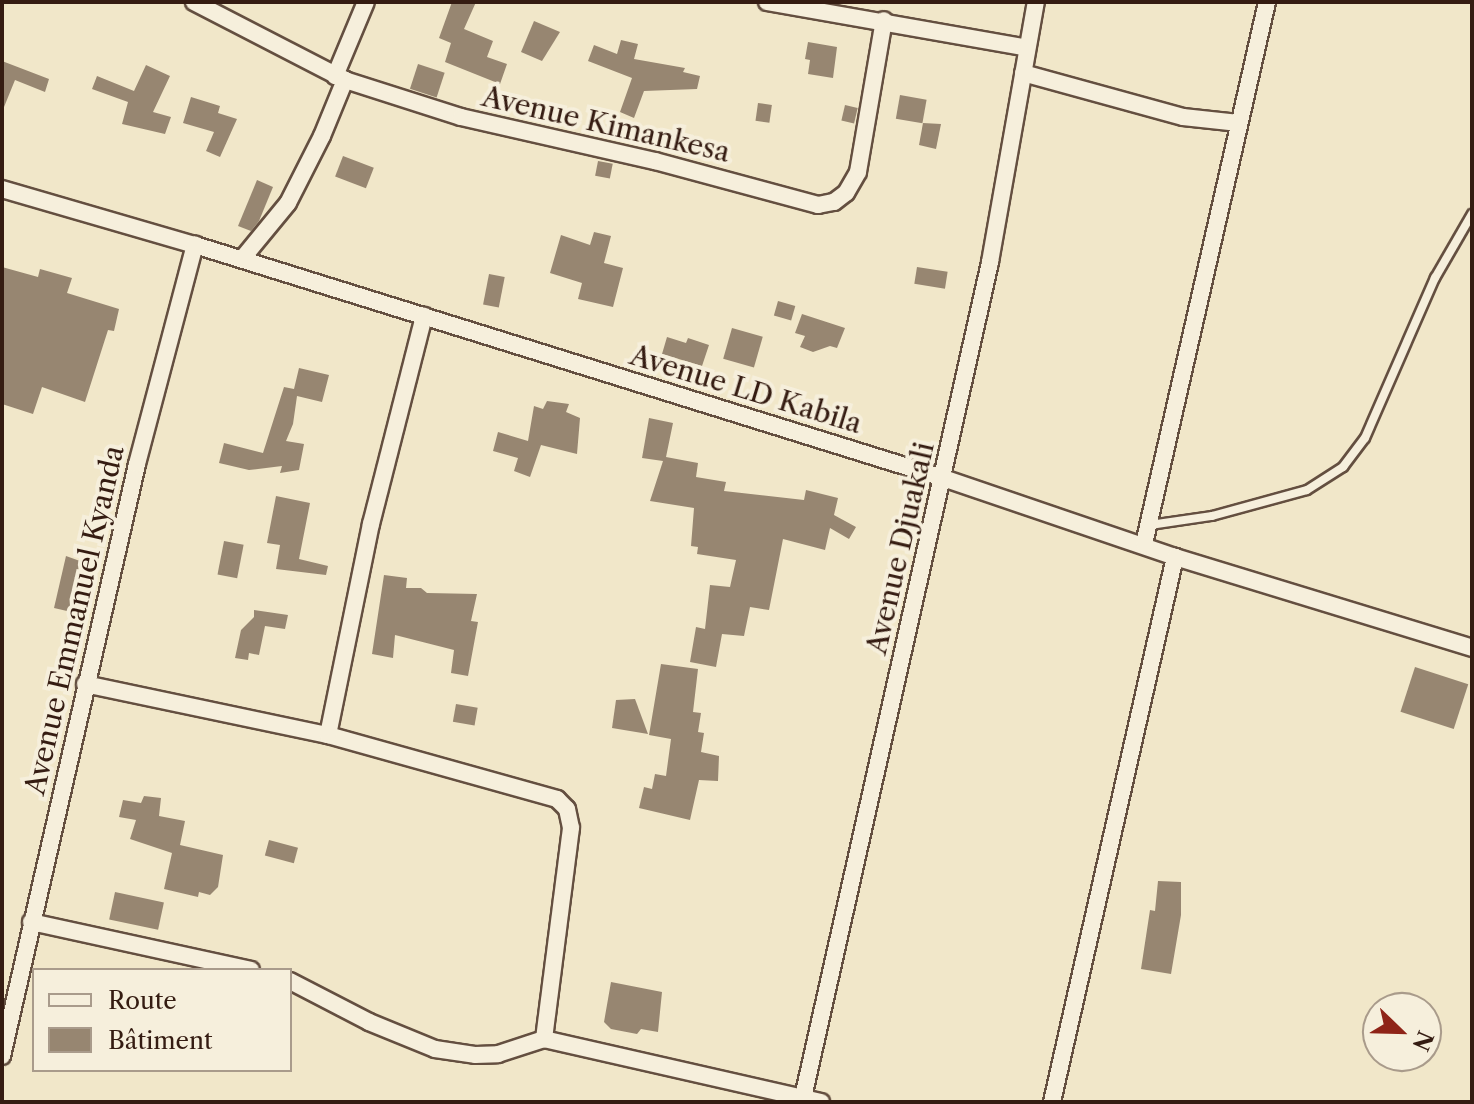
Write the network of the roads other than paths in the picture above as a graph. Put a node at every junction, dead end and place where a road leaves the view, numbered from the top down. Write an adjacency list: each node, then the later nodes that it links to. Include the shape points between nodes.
1 (194, 2): 9 (street, Avenue Kimankesa)
2 (366, 2): 9 (street)
3 (767, 2): 6 (street)
4 (1036, 2): 7 (street, Avenue Djuakali)
5 (1267, 2): 10 (street)
6 (884, 20): 7 (street); 9 (street, Avenue Kimankesa, via 858,172 846,193 818,205 461,117)
7 (1027, 48): 8 (street, Avenue Djuakali)
8 (1023, 73): 10 (street, via 1183,117); 16 (street, Avenue Djuakali, via 990,262)
9 (340, 78): 14 (street, via 312,159 288,203)
10 (1239, 123): 17 (street)
11 (2, 189): 13 (street, Avenue LD Kabila)
12 (1472, 214): 17 (lane, via 1435,278 1365,438 1343,467 1307,490 1212,516)
13 (195, 245): 14 (street, Avenue LD Kabila); 21 (street, Avenue Emmanuel Kyanda)
14 (242, 259): 15 (street, Avenue LD Kabila)
15 (424, 316): 16 (street, Avenue LD Kabila); 22 (street, via 371,524)
16 (943, 478): 18 (street, Avenue LD Kabila); 29 (street, Avenue Djuakali)
17 (1150, 525): 18 (street)
18 (1144, 544): 19 (street, Avenue LD Kabila)
19 (1175, 557): 20 (street, Avenue LD Kabila); 31 (street)
20 (1472, 648)
21 (85, 684): 22 (street); 23 (street, Avenue Emmanuel Kyanda)
22 (328, 735): 27 (street, via 542,793 567,809 571,828)
23 (31, 922): 24 (street); 26 (street, Avenue Emmanuel Kyanda)
24 (242, 968)
25 (292, 982): 27 (street, via 435,1049 498,1054)
26 (10, 984): 28 (street, Avenue Emmanuel Kyanda)
27 (544, 1039): 29 (street)
28 (2, 1056)
29 (802, 1100): 30 (street)
30 (821, 1102)
31 (1052, 1102)

